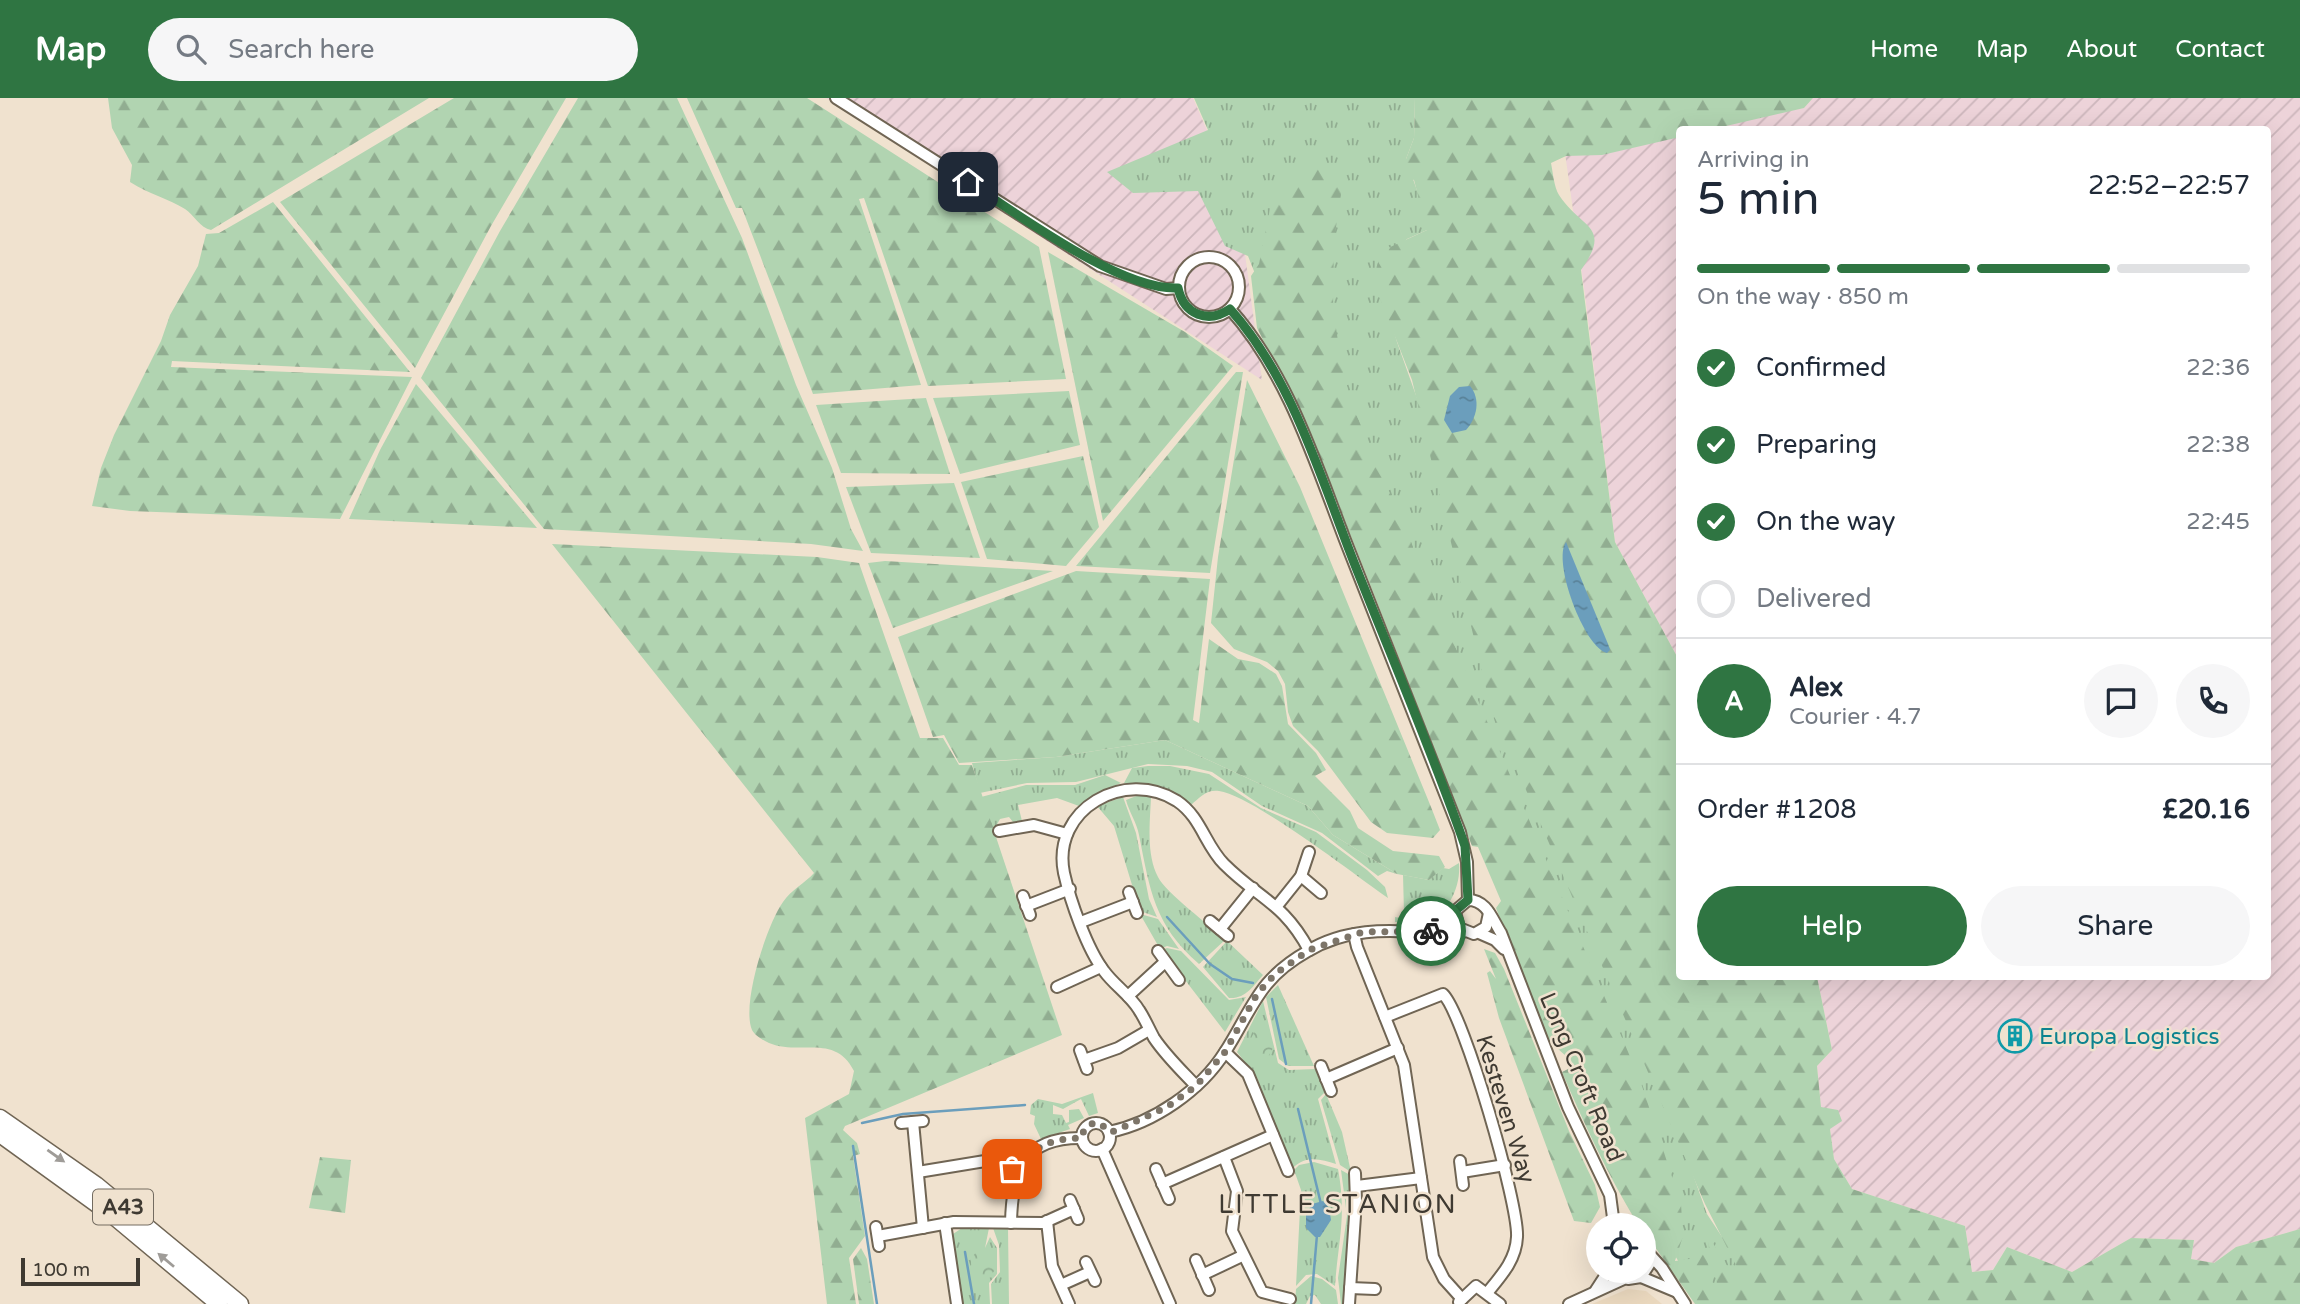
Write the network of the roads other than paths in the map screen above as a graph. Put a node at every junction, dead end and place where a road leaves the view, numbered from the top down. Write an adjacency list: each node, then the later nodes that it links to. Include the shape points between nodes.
1 (836, 98): 2 (street, via 1100,266 1166,289)
2 (1178, 288): 3 (street, via 1186,307 1202,317); 3 (street, via 1183,272 1195,260 1222,260 1239,282)
3 (1230, 309): 11 (street, via 1252,332 1314,461 1460,832)
4 (1004, 826): 5 (street, via 1034,825)
5 (1067, 834): 8 (street, via 1079,814 1102,796 1145,790 1178,802 1198,821 1220,860); 9 (street, via 1063,867)
6 (1309, 852): 7 (street)
7 (1301, 876): 10 (street); 14 (street)
8 (1253, 888): 14 (street); 17 (street, via 1224,933)
9 (1070, 889): 13 (street); 18 (street)
10 (1321, 893)
11 (1468, 900): 15 (street); 16 (street, via 1479,901)
12 (1133, 902): 18 (street)
13 (1026, 906)
14 (1277, 906): 23 (street, via 1291,919)
15 (1455, 912): 19 (street, via 1456,924); 20 (street)
16 (1489, 913): 21 (street, via 1488,923); 25 (street, Long Croft Road)
17 (1210, 921)
18 (1081, 922): 27 (street)
19 (1463, 932): 20 (street); 21 (street)
20 (1429, 933): 22 (street, via 1379,930)
21 (1479, 933): 25 (street)
22 (1354, 934): 23 (street); 31 (street)
23 (1309, 950): 34 (street, via 1275,974 1257,994)
24 (1158, 951): 26 (street)
25 (1506, 951): 60 (street, Long Croft Road, via 1568,1107 1610,1195)
26 (1165, 962): 28 (street); 30 (street)
27 (1101, 967): 29 (street); 30 (street)
28 (1179, 980)
29 (1057, 987)
30 (1128, 996): 32 (street)
31 (1385, 1017): 33 (street); 48 (street, Kesteven Way, via 1446,996 1476,1070)
32 (1149, 1030): 35 (street); 38 (street)
33 (1398, 1048): 37 (street); 54 (street)
34 (1225, 1052): 38 (street); 44 (street, via 1248,1074)
35 (1084, 1060)
36 (1321, 1066): 37 (street)
37 (1326, 1079): 39 (street)
38 (1196, 1086): 42 (street, via 1155,1113)
39 (1331, 1091)
40 (0, 1118): 85 (highway, A43, one-way to 85, via 96,1185)
41 (912, 1122): 50 (street)
42 (1109, 1132): 45 (street, via 1104,1125 1091,1123); 46 (street)
43 (0, 1134): 84 (highway, A43, one-way to 43, via 115,1217)
44 (1273, 1135): 47 (street); 52 (street)
45 (1082, 1138): 46 (street, via 1089,1149); 51 (street, via 1046,1143)
46 (1102, 1149): 88 (street)
47 (1224, 1157): 55 (street); 66 (street, via 1236,1184 1232,1231)
48 (1504, 1166): 56 (street, via 1461,1167); 81 (street, Kesteven Way, via 1517,1238 1510,1263)
49 (1156, 1170): 55 (street)
50 (918, 1171): 51 (street, via 985,1161); 64 (street)
51 (1017, 1171): 63 (street)
52 (1288, 1171)
53 (1355, 1173): 57 (street)
54 (1420, 1178): 57 (street); 83 (street, via 1435,1264)
55 (1162, 1184): 58 (street)
56 (1463, 1185)
57 (1357, 1186): 76 (street)
58 (1169, 1199)
59 (1074, 1210): 61 (street)
60 (1613, 1213)
61 (1047, 1221): 63 (street); 74 (street, via 1052,1266)
62 (945, 1223): 63 (street); 64 (street); 86 (street)
63 (1011, 1223)
64 (923, 1228): 65 (street)
65 (877, 1236)
66 (1242, 1256): 70 (street); 82 (street, via 1262,1292)
67 (1196, 1260): 70 (street)
68 (1656, 1262): 80 (street)
69 (1090, 1272): 74 (street)
70 (1202, 1275): 78 (street)
71 (1601, 1283): 79 (street)
72 (1614, 1283): 79 (street)
73 (1655, 1283): 80 (street)
74 (1061, 1285): 87 (street)
75 (1291, 1286): 82 (street)
76 (1350, 1288): 77 (street); 89 (street)
77 (1375, 1289)
78 (1209, 1290)
79 (1596, 1290): 91 (street)
80 (1676, 1292): 92 (street)
81 (1487, 1293): 83 (street, via 1476,1286); 90 (street)
82 (1290, 1301)
83 (1460, 1301)
84 (219, 1304)
85 (240, 1304)
86 (957, 1304)
87 (1069, 1304)
88 (1170, 1304)
89 (1349, 1304)
90 (1500, 1304)
91 (1569, 1304)
92 (1685, 1304)

